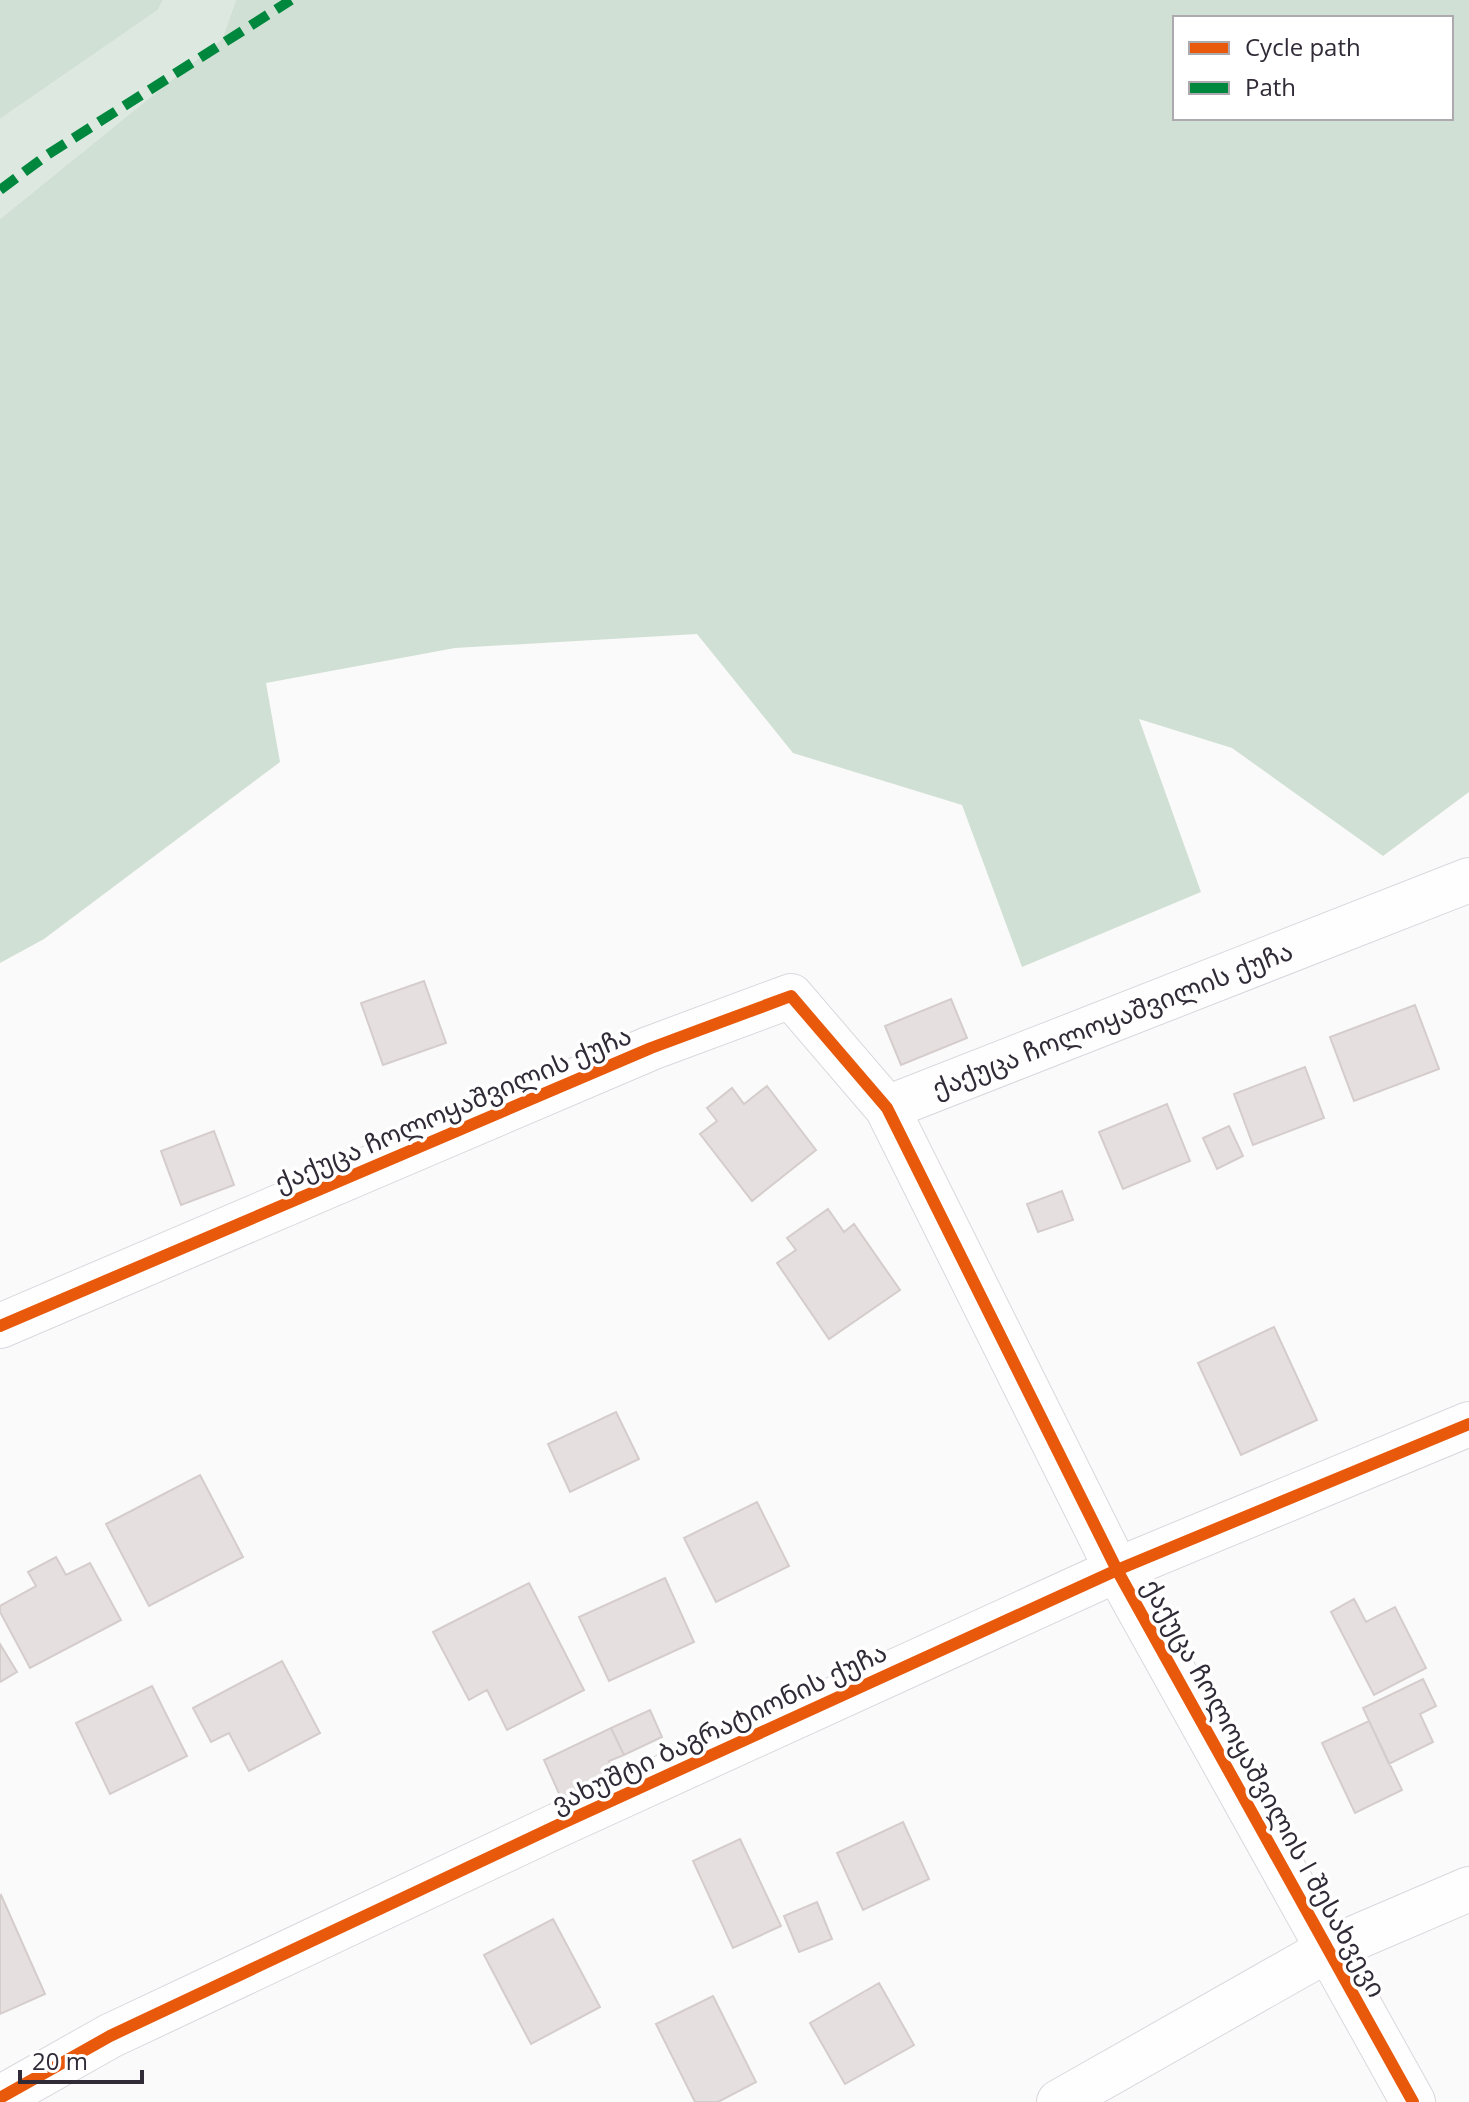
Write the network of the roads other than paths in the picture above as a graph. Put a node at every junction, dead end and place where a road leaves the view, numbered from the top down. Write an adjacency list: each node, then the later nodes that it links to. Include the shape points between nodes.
1 (1469, 880): 2 (street, ქაქუცა ჩოლოყაშვილის ქუჩა)
2 (887, 1108): 3 (street, ქაქუცა ჩოლოყაშვილის ქუჩა, via 791,996 651,1048); 5 (street, ქაქუცა ჩოლოყაშვილის I შესახვევი)
3 (0, 1326)
4 (1469, 1424): 5 (street, ვახუშტი ბაგრატიონის ქუჩა)
5 (1117, 1570): 7 (street, ქაქუცა ჩოლოყაშვილის I შესახვევი); 8 (street, ვახუშტი ბაგრატიონის ქუჩა, via 124,2029)
6 (1469, 1889): 7 (street)
7 (1329, 1949): 9 (street); 10 (street, ქაქუცა ჩოლოყაშვილის I შესახვევი)
8 (0, 2098)
9 (1059, 2102)
10 (1413, 2102)

